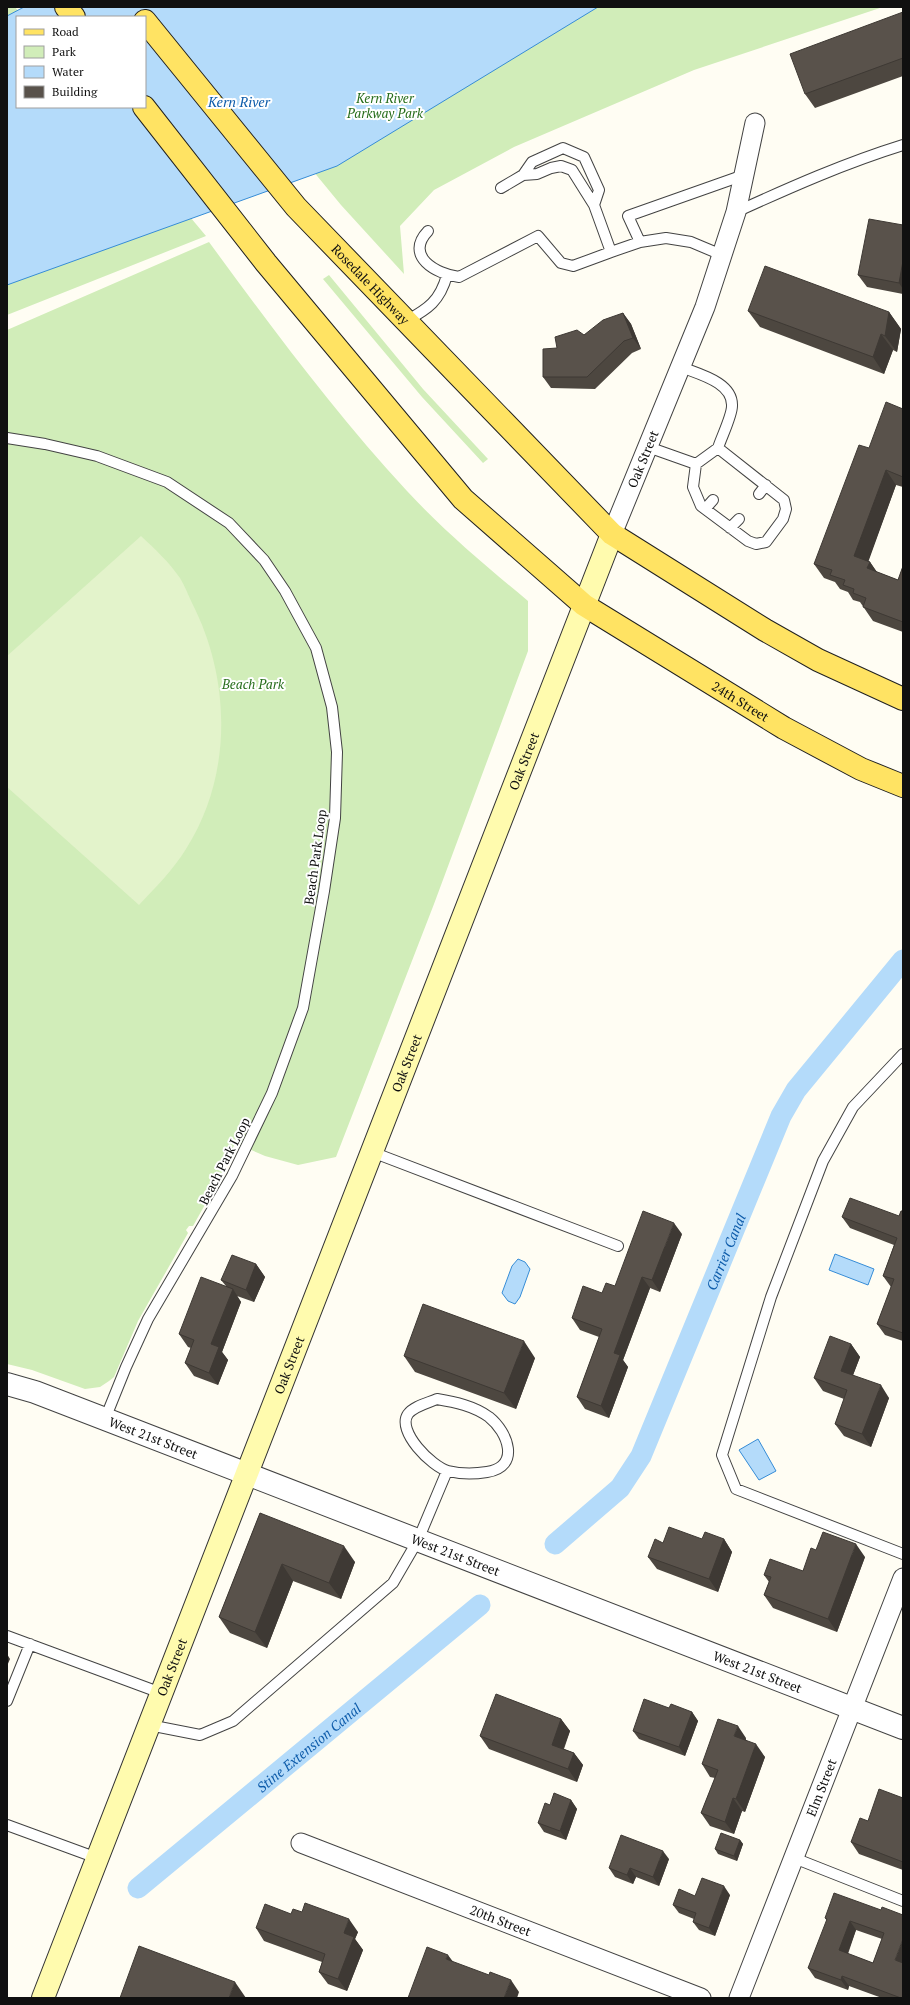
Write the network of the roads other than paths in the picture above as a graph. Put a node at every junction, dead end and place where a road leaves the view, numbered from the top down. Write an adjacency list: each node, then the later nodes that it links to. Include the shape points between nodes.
1 (66, 7): 3 (main road)
2 (134, 7): 4 (main road)
3 (73, 16)
4 (141, 16)
5 (146, 22): 19 (main road, Rosedale Highway, via 296,207)
6 (145, 108): 32 (main road, via 266,263 463,499)
7 (755, 123): 10 (street, Oak Street)
8 (903, 145): 13 (lane, via 819,175)
9 (523, 175): 11 (lane); 12 (lane, via 537,174 561,166 572,170); 12 (lane, via 532,162 550,153 563,148 574,151 584,157 593,173 599,190)
10 (744, 175): 13 (street, Oak Street); 15 (lane, via 628,216)
11 (502, 188)
12 (594, 205): 16 (lane)
13 (736, 212): 17 (street, Oak Street)
14 (428, 231): 18 (lane, via 422,238 420,248 423,258 429,267)
15 (640, 242): 16 (lane); 17 (lane, via 666,238 691,242)
16 (611, 252): 18 (lane, via 574,266 561,263 538,236 458,277)
17 (722, 255): 20 (street, Oak Street)
18 (447, 275): 19 (lane, via 444,286 427,310)
19 (406, 321): 31 (main road, Rosedale Highway)
20 (681, 367): 22 (street, Oak Street); 23 (lane, via 718,382 729,394 732,406)
21 (7, 438): 39 (lane, Beach Park Loop, via 97,456 167,482 229,523 264,560 285,591 316,648 332,707 337,752 335,818 304,1008 266,1107 232,1176 148,1319)
22 (648, 447): 24 (lane); 31 (street, Oak Street)
23 (718, 448): 24 (lane); 25 (lane, via 737,470)
24 (696, 464): 28 (lane, via 693,487 701,506)
25 (766, 485): 26 (lane); 30 (lane, via 784,500 786,509 783,519 766,542 756,544 748,541)
26 (759, 494)
27 (713, 500): 28 (lane)
28 (705, 509): 30 (lane)
29 (739, 519): 30 (lane)
30 (730, 528)
31 (612, 534): 32 (main road, Oak Street); 33 (main road, via 765,630 818,660)
32 (584, 605): 34 (main road, 24th Street, via 784,728 861,769); 36 (main road, Oak Street)
33 (903, 699)
34 (903, 786)
35 (903, 1054): 43 (lane, via 854,1107 823,1161 771,1297 722,1455 736,1489)
36 (372, 1152): 37 (lane); 41 (main road, Oak Street)
37 (618, 1246)
38 (7, 1384): 39 (street, West 21st Street, via 36,1392)
39 (105, 1419): 41 (street, West 21st Street)
40 (447, 1471): 40 (lane, via 476,1474 494,1471 504,1465 508,1453 507,1442 502,1430 489,1417 471,1407 437,1399 411,1411 404,1422 413,1443); 42 (lane)
41 (247, 1473): 42 (street, West 21st Street); 47 (main road, Oak Street)
42 (418, 1540): 49 (street, West 21st Street); 50 (lane, via 393,1583 233,1722 200,1735)
43 (903, 1554)
44 (903, 1578): 49 (street, Elm Street)
45 (7, 1636): 46 (lane)
46 (30, 1644): 47 (lane); 48 (lane)
47 (161, 1693): 50 (main road, Oak Street)
48 (7, 1701)
49 (852, 1709): 51 (street, West 21st Street); 55 (street, Elm Street)
50 (149, 1724): 54 (main road, Oak Street)
51 (903, 1728)
52 (7, 1825): 54 (lane)
53 (301, 1843): 58 (street, 20th Street)
54 (97, 1858): 57 (main road, Oak Street)
55 (794, 1858): 56 (lane); 59 (street, Elm Street)
56 (903, 1901)
57 (43, 1998)
58 (701, 1998)
59 (739, 1998)

